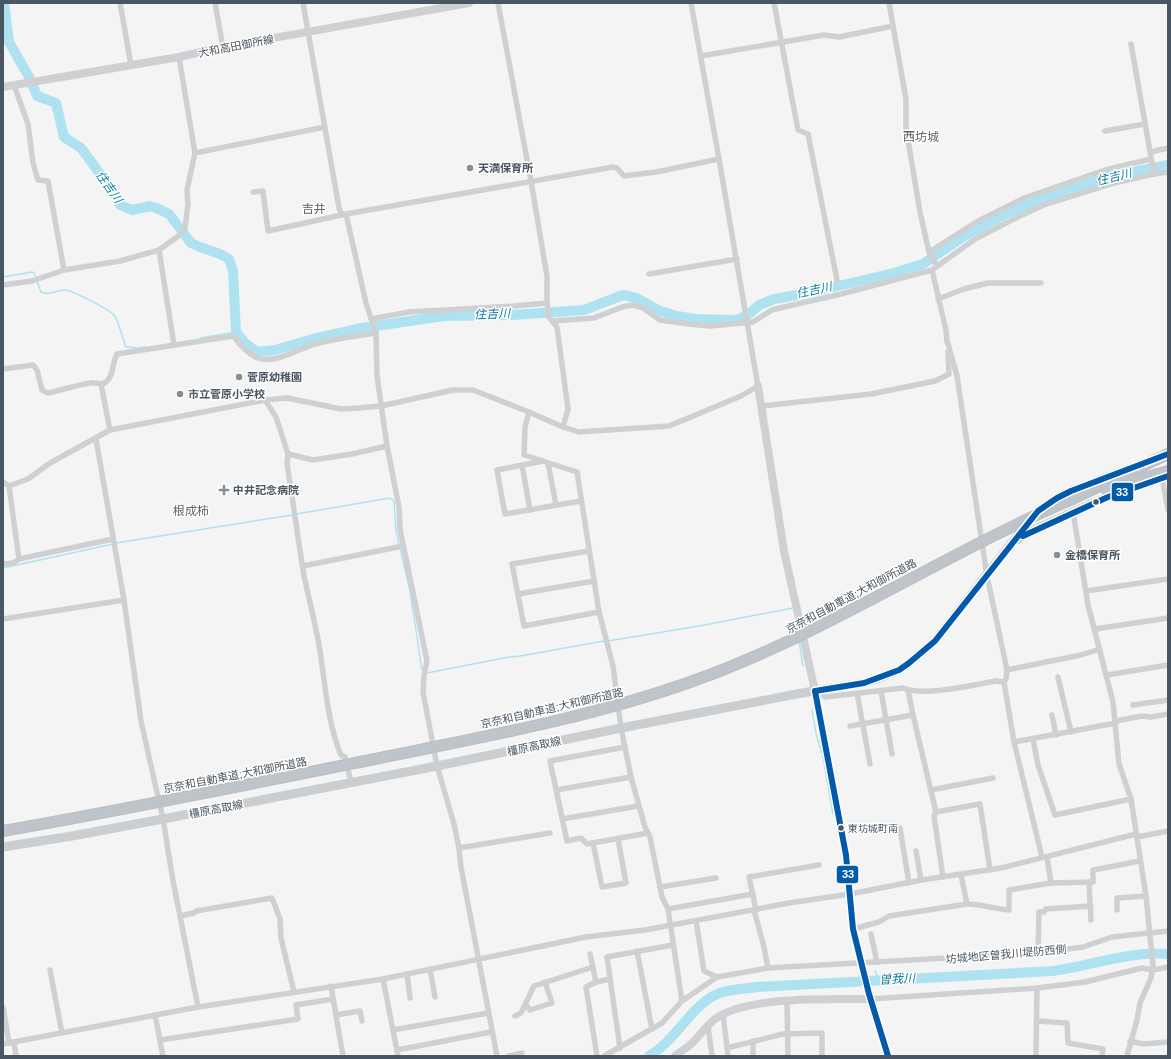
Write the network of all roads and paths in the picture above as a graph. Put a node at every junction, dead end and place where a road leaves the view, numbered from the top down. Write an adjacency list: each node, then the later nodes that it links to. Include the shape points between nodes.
1 (120, 3): 16 (street)
2 (216, 3): 13 (street)
3 (302, 3): 10 (street)
4 (469, 3): 10 (street, 大和高田御所線)
5 (498, 3): 29 (street)
6 (691, 3): 14 (street)
7 (774, 3): 11 (street)
8 (889, 3): 9 (street)
9 (893, 26): 11 (street, via 839,37 824,35); 33 (street, via 906,99 906,128)
10 (308, 32): 13 (street, 大和高田御所線); 20 (street)
11 (781, 43): 14 (street); 39 (street, via 798,130 808,134)
12 (1131, 44): 19 (street)
13 (223, 47): 15 (street, 大和高田御所線)
14 (701, 56): 25 (street)
15 (179, 57): 16 (street, 大和高田御所線); 24 (street)
16 (131, 65): 17 (street, 大和高田御所線)
17 (14, 85): 18 (street, 大和高田御所線); 36 (street, via 28,124 38,180 48,181)
18 (3, 86)
19 (1145, 124): 21 (street); 23 (street)
20 (325, 127): 24 (street); 31 (street, via 339,208)
21 (1105, 131)
22 (1168, 148): 23 (street)
23 (1150, 152): 26 (street)
24 (195, 153): 32 (street, via 187,190 185,228)
25 (719, 159): 29 (street, via 624,176 617,168 613,168); 34 (street)
26 (1151, 159): 28 (street); 33 (street, via 1105,170 1024,198 978,221)
27 (1168, 172): 28 (street)
28 (1154, 174): 35 (street, via 1095,188 1046,204 975,239)
29 (531, 181): 31 (street); 43 (street, via 547,276)
30 (252, 192): 31 (street, via 263,191 268,231)
31 (344, 214): 44 (street)
32 (159, 250): 36 (street); 49 (street)
33 (929, 252): 35 (street)
34 (736, 259): 38 (street); 46 (street)
35 (937, 266): 37 (street)
36 (64, 270): 41 (street, via 32,281)
37 (932, 270): 42 (street); 46 (street, via 772,310)
38 (649, 274)
39 (837, 280)
40 (1041, 283): 42 (street, via 988,283)
41 (3, 285)
42 (938, 299): 48 (street)
43 (547, 303): 44 (street, via 409,312); 45 (street)
44 (371, 319): 47 (street)
45 (552, 321): 46 (street, via 594,318 633,305 643,308 660,320 710,326); 57 (street, via 557,327 568,409)
46 (747, 323): 52 (street)
47 (376, 333): 49 (street, via 314,345 267,360 248,352 233,336); 54 (street, via 376,376)
48 (947, 340): 55 (street, via 949,374 935,382 871,394); 81 (street, via 957,376)
49 (174, 345): 51 (street, via 117,354 112,374)
50 (3, 369): 51 (street, via 33,365 37,370 42,390 48,393 92,383)
51 (102, 384): 58 (street)
52 (758, 386): 55 (street); 57 (street, via 741,396 669,426 579,432)
53 (265, 400): 54 (street, via 287,398 341,409); 58 (street); 61 (street, via 276,417)
54 (381, 406): 56 (street, via 454,390 473,390); 60 (street)
55 (762, 406): 98 (street, via 784,551)
56 (529, 412): 57 (street); 63 (street, via 525,427 524,455)
57 (563, 427)
58 (110, 430): 59 (street)
59 (96, 439): 67 (street, via 50,463 28,479); 74 (street)
60 (387, 446): 61 (street, via 314,460); 76 (street, via 399,507)
61 (288, 454): 80 (street, via 287,464)
62 (1168, 454): 68 (highway); 75 (main road, 橿原高取線, via 1057,498 1038,511)
63 (546, 462): 64 (street); 69 (street, via 577,472); 70 (street)
64 (522, 465): 71 (street); 71 (street, via 497,470 505,514)
65 (1166, 475): 68 (highway); 72 (street); 73 (main road, 橿原高取線)
66 (3, 482): 67 (street)
67 (9, 486): 78 (street)
68 (1070, 500): 129 (highway, 京奈和自動車道;大和御所道路, bridge, via 973,545 784,644 734,666 655,695 570,718 488,736)
69 (581, 501): 70 (street); 77 (street)
70 (556, 505): 71 (street)
71 (530, 510)
72 (1168, 510)
73 (1074, 512): 75 (main road, 橿原高取線, via 1028,533); 84 (street)
74 (113, 542): 78 (street); 86 (street)
75 (1008, 546): 81 (main road, 橿原高取線)
76 (401, 547): 80 (street); 118 (street, via 427,661 423,692)
77 (589, 551): 83 (street); 85 (street, via 512,564)
78 (19, 559): 79 (street, via 13,563)
79 (3, 564)
80 (303, 566): 121 (street, via 337,745 341,756 345,757)
81 (987, 576): 93 (street); 98 (main road, 橿原高取線, via 935,641 910,663 899,670 864,683)
82 (1168, 579): 84 (street)
83 (594, 581): 85 (street); 87 (street)
84 (1086, 591): 90 (street)
85 (518, 594): 87 (street, via 524,626)
86 (124, 600): 89 (street); 127 (street, via 141,721)
87 (599, 612): 110 (street, via 613,666)
88 (1168, 618): 90 (street)
89 (3, 619)
90 (1095, 629): 91 (street)
91 (1100, 649): 93 (street); 94 (street)
92 (1168, 665): 94 (street)
93 (1007, 670): 96 (street)
94 (1107, 675): 107 (street)
95 (1058, 677): 111 (street)
96 (1004, 682): 97 (street, via 996,681 927,692); 114 (street)
97 (908, 690): 99 (street, via 903,688); 104 (street)
98 (815, 691): 100 (street, via 825,696); 110 (main road, 橿原高取線); 153 (street, via 845,848)
99 (881, 691): 100 (street); 106 (street)
100 (857, 693): 108 (street)
101 (1168, 700): 102 (street)
102 (1133, 705)
103 (1168, 714): 107 (street)
104 (913, 715): 106 (street); 123 (street)
105 (1052, 715): 112 (street)
106 (886, 720): 108 (street); 116 (street)
107 (1116, 722): 111 (street); 124 (street, via 1119,764)
108 (863, 724): 109 (street); 117 (street)
109 (850, 726)
110 (621, 728): 115 (street); 118 (main road, 橿原高取線)
111 (1071, 732): 112 (street)
112 (1056, 735): 113 (street)
113 (1033, 739): 114 (street); 124 (street, via 1038,764 1055,815)
114 (1014, 742): 140 (street)
115 (625, 747): 119 (street); 122 (street, via 550,761)
116 (892, 754)
117 (870, 764)
118 (437, 766): 121 (main road, 橿原高取線); 138 (street)
119 (631, 777): 122 (street); 125 (street)
120 (994, 778): 123 (street)
121 (351, 782): 127 (main road, 橿原高取線)
122 (556, 790): 128 (street)
123 (931, 790): 126 (street)
124 (1130, 799): 134 (street)
125 (638, 806): 128 (street); 133 (street)
126 (936, 812): 143 (street, via 980,804); 145 (street, via 934,816)
127 (163, 819): 137 (main road, 橿原高取線); 160 (street)
128 (562, 819): 136 (street, via 567,841 581,838 586,844)
129 (3, 831)
130 (883, 831): 149 (street, via 900,828)
131 (1168, 831): 134 (street)
132 (550, 833): 138 (street)
133 (648, 833): 135 (street); 151 (street)
134 (1137, 835): 140 (street); 141 (street)
135 (618, 838): 136 (street); 136 (street, via 626,883 602,887)
136 (593, 843)
137 (3, 847)
138 (459, 848): 172 (street)
139 (916, 851): 147 (street)
140 (1045, 857): 143 (street); 150 (street)
141 (1140, 860): 148 (street, via 1093,870 1094,882); 154 (street)
142 (819, 865): 152 (street, via 749,877)
143 (990, 870): 144 (street)
144 (961, 875): 145 (street); 155 (street)
145 (943, 877): 147 (street)
146 (716, 878): 151 (street)
147 (922, 880): 149 (street)
148 (1089, 882): 150 (street); 156 (street)
149 (909, 883): 153 (street)
150 (1051, 884): 155 (street, via 1009,890 1010,910)
151 (660, 886): 157 (street)
152 (753, 894): 157 (street); 158 (street)
153 (850, 894): 158 (street); 164 (street)
154 (1146, 896): 159 (street, via 1117,898); 167 (street)
155 (967, 904): 164 (street, via 889,916 879,922)
156 (1091, 906): 161 (street); 170 (street, via 1046,909 1039,912)
157 (668, 909): 163 (street)
158 (755, 910): 162 (street); 177 (street)
159 (1117, 910)
160 (180, 916): 189 (street, via 272,898 280,919 281,938); 198 (street)
161 (1091, 920)
162 (696, 921): 163 (street); 182 (street, via 704,971)
163 (670, 925): 168 (street); 172 (street, via 586,937)
164 (853, 929): 174 (street)
165 (1168, 932): 167 (street, 坊城地区曽我川堤防西側)
166 (871, 934): 173 (street)
167 (1150, 934): 170 (street, 坊城地区曽我川堤防西側, via 1112,937 1083,946); 178 (street)
168 (673, 945): 169 (street); 194 (street)
169 (637, 951): 184 (street, via 607,957); 207 (street)
170 (1038, 953): 173 (street, 坊城地区曽我川堤防西側)
171 (590, 954): 175 (street)
172 (478, 959): 179 (street); 199 (street)
173 (877, 962): 174 (street, 坊城地区曽我川堤防西側)
174 (862, 965): 177 (street, 坊城地区曽我川堤防西側); 190 (street)
175 (593, 967): 185 (street); 186 (street)
176 (1168, 967): 178 (street)
177 (768, 968): 182 (street, 坊城地区曽我川堤防西側)
178 (1153, 968): 188 (street, via 1142,968 1085,982); 214 (street, via 1142,996)
179 (430, 969): 181 (street); 191 (street)
180 (50, 970): 210 (street)
181 (407, 974): 183 (street); 192 (street)
182 (717, 977): 194 (street)
183 (383, 979): 187 (street); 208 (street)
184 (610, 979): 186 (street); 218 (street)
185 (545, 982): 196 (street, via 534,986); 196 (street, via 552,1003 530,1010)
186 (596, 982): 228 (street, via 586,987)
187 (331, 986): 189 (street); 193 (street)
188 (1037, 988): 190 (street); 205 (street)
189 (294, 992): 198 (street)
190 (870, 996): 195 (street); 236 (street)
191 (435, 997)
192 (410, 998)
193 (333, 999): 202 (street); 212 (street, via 296,1005 298,1019)
194 (682, 1000): 207 (street, via 662,1023)
195 (787, 1001): 200 (street, via 754,1005); 211 (street)
196 (526, 1005): 203 (street, via 521,1013)
197 (3, 1007): 216 (street)
198 (198, 1007): 201 (street)
199 (488, 1013): 208 (street); 209 (street)
200 (723, 1014): 206 (street); 219 (street)
201 (155, 1015): 210 (street); 212 (street)
202 (336, 1015): 204 (street, via 360,1011); 224 (street)
203 (515, 1016)
204 (362, 1021)
205 (1037, 1021): 237 (street); 238 (street, via 1067,1023 1068,1043 1103,1049)
206 (708, 1026): 230 (street, via 693,1043); 231 (street)
207 (652, 1029): 218 (street)
208 (393, 1030): 220 (street)
209 (491, 1032): 220 (street); 226 (street)
210 (62, 1033): 216 (street)
211 (788, 1034): 213 (street); 234 (street); 235 (street, via 822,1033)
212 (160, 1040): 223 (street)
213 (753, 1041): 219 (street); 233 (street)
214 (1130, 1041): 215 (street, via 1143,1044); 239 (street)
215 (1168, 1042)
216 (12, 1043): 217 (street); 222 (street)
217 (3, 1044)
218 (620, 1048): 229 (street)
219 (727, 1048): 232 (street)
220 (397, 1050): 225 (street)
221 (522, 1053): 227 (street)
222 (16, 1056)
223 (163, 1056)
224 (343, 1056)
225 (398, 1056)
226 (497, 1056)
227 (509, 1056)
228 (597, 1056)
229 (604, 1056)
230 (675, 1056)
231 (712, 1056)
232 (728, 1056)
233 (754, 1056)
234 (788, 1056)
235 (822, 1056)
236 (888, 1056)
237 (1036, 1056)
238 (1102, 1056)
239 (1127, 1056)

